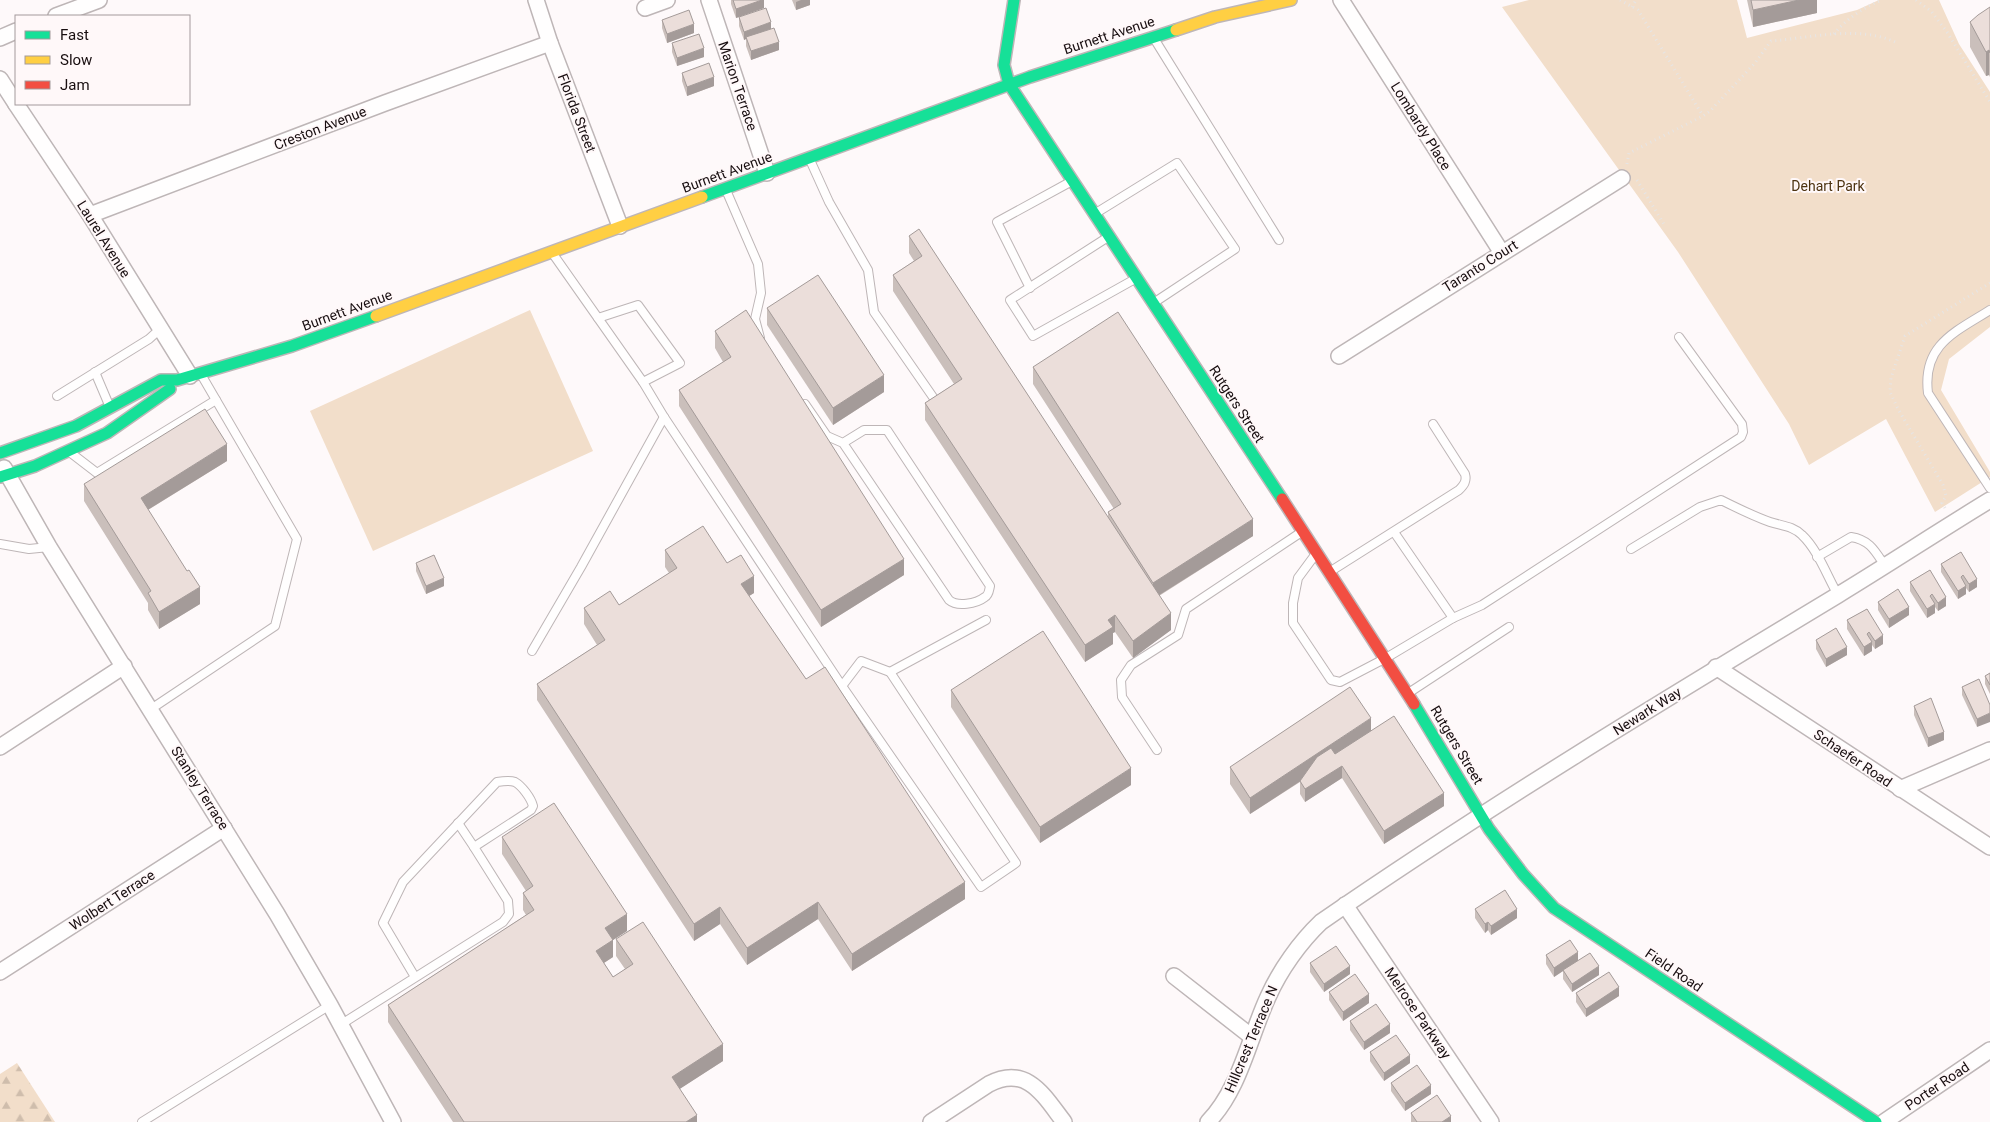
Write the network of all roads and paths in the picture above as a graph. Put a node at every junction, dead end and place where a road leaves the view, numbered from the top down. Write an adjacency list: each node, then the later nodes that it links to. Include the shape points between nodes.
1 (99, 0): 14 (street)
2 (536, 0): 20 (street, Florida Street)
3 (667, 0): 13 (street)
4 (708, 0): 28 (street, Marion Terrace)
5 (1014, 0): 22 (street, Rutgers Street, via 1004,65)
6 (1291, 0): 17 (street, Burnett Avenue, via 1215,17)
7 (1341, 0): 39 (street, Lombardy Place)
8 (1620, 0): 12 (path)
9 (1636, 0): 12 (path)
10 (1882, 0): 16 (path, via 1846,21)
11 (1916, 0): 24 (path, via 1931,11 1947,32)
12 (1632, 7): 26 (path, via 1638,10)
13 (645, 8)
14 (59, 15)
15 (15, 31): 18 (street)
16 (1834, 34): 19 (path, via 1842,32); 26 (path, via 1771,41)
17 (1153, 36): 22 (street, Burnett Avenue); 37 (lane)
18 (0, 38)
19 (1895, 42)
20 (550, 43): 33 (street, Creston Avenue); 34 (street, Florida Street)
21 (0, 79): 23 (street, Laurel Avenue)
22 (1009, 84): 27 (street, Burnett Avenue); 30 (street, Rutgers Street)
23 (15, 102)
24 (1990, 102)
25 (17, 105): 33 (street, Laurel Avenue)
26 (1703, 116): 29 (path, via 1629,153 1626,162)
27 (809, 158): 28 (street, Burnett Avenue); 55 (lane, via 829,202 868,270 874,312)
28 (768, 173): 31 (street, Burnett Avenue)
29 (1630, 176): 35 (path); 39 (street, Taranto Court)
30 (1073, 180): 32 (street, Rutgers Street); 41 (lane, via 997,222)
31 (725, 189): 34 (street, Burnett Avenue); 47 (lane, via 758,264 761,294 755,319)
32 (1095, 214): 36 (street, Rutgers Street); 42 (lane, via 1177,163 1235,249)
33 (90, 215): 45 (street, Laurel Avenue)
34 (620, 226): 38 (street, Burnett Avenue)
35 (1665, 226)
36 (1110, 236): 40 (street, Rutgers Street); 41 (lane)
37 (1280, 240)
38 (552, 252): 44 (lane); 50 (street, Burnett Avenue, via 292,346)
39 (1502, 253): 48 (street, Taranto Court)
40 (1137, 278): 41 (lane, via 1033,336 1010,300); 42 (street, Rutgers Street)
41 (1030, 288)
42 (1153, 303): 66 (street, Rutgers Street)
43 (1990, 310): 64 (lane, via 1938,346 1928,364 1926,379 1928,393)
44 (598, 318): 51 (lane); 51 (lane, via 638,305 680,363)
45 (160, 329): 49 (lane); 50 (street, Laurel Avenue)
46 (1679, 337): 76 (lane, via 1742,424 1741,437 1482,605)
47 (765, 345)
48 (1340, 356)
49 (95, 372): 53 (lane); 56 (lane)
50 (189, 377): 54 (lane); 56 (street, Burnett Avenue, via 161,380); 60 (street, Burnett Avenue, via 107,433)
51 (643, 382): 57 (lane)
52 (799, 394): 59 (lane, via 827,436)
53 (57, 396)
54 (216, 400): 60 (lane, via 97,473); 86 (lane, via 297,539 275,626)
55 (935, 400)
56 (110, 408): 61 (street, Burnett Avenue, via 76,426)
57 (664, 417): 79 (lane); 84 (lane)
58 (1433, 424): 67 (lane, via 1465,474 1464,485)
59 (843, 443): 59 (lane, via 949,600 961,605 985,597 990,586 887,430 864,430)
60 (69, 452): 63 (street, Burnett Avenue)
61 (0, 453)
62 (0, 458): 63 (street, Stanley Terrace)
63 (4, 476): 69 (street, Stanley Terrace)
64 (1990, 488)
65 (1990, 500): 73 (street, Newark Way)
66 (1302, 531): 71 (street, Rutgers Street); 88 (lane, via 1186,610 1178,636 1131,665 1121,680 1122,697)
67 (1394, 532): 74 (lane); 76 (lane)
68 (0, 544): 69 (lane, via 29,549)
69 (49, 547): 81 (street, Stanley Terrace)
70 (1631, 549): 72 (lane, via 1700,507 1721,500 1802,534)
71 (1316, 553): 74 (street, Rutgers Street); 80 (lane, via 1298,578 1293,623 1331,680 1340,682)
72 (1817, 557): 73 (lane, via 1851,537 1863,539); 75 (lane)
73 (1885, 566): 75 (street, Newark Way)
74 (1330, 572): 80 (street, Rutgers Street)
75 (1838, 595): 82 (street, Newark Way)
76 (1453, 618): 80 (lane)
77 (986, 620): 83 (lane)
78 (1509, 627): 85 (lane)
79 (532, 651)
80 (1386, 658): 85 (street, Rutgers Street)
81 (124, 666): 86 (street, Stanley Terrace); 87 (street)
82 (1716, 667): 90 (street, Schaefer Road); 91 (street, Newark Way)
83 (890, 672): 84 (lane, via 861,661); 84 (lane, via 1016,863 981,887)
84 (842, 686)
85 (1408, 693): 91 (street, Rutgers Street)
86 (151, 709): 93 (street, Stanley Terrace)
87 (0, 747)
88 (1157, 750)
89 (1990, 750): 90 (street)
90 (1900, 789): 95 (street, Schaefer Road)
91 (1481, 816): 96 (street, Newark Way); 111 (street, Field Road, via 1522,874 1554,908)
92 (458, 824): 94 (lane); 94 (lane, via 497,782 515,782 531,799 531,810); 100 (lane, via 403,882 383,923)
93 (224, 828): 98 (street, Wolbert Terrace); 101 (street, Stanley Terrace)
94 (474, 847): 100 (lane, via 508,901 509,914 504,922)
95 (1990, 847)
96 (1345, 905): 97 (street, Newark Way); 110 (street, Melrose Parkway)
97 (1311, 932): 103 (street, Hillcrest Terrace N, via 1273,985)
98 (0, 972)
99 (1174, 976): 103 (street)
100 (415, 977): 102 (lane)
101 (330, 1005): 102 (street, Stanley Terrace); 105 (lane)
102 (340, 1025): 106 (street, Stanley Terrace)
103 (1252, 1037): 109 (street, Hillcrest Terrace N, via 1220,1109)
104 (1990, 1050): 112 (street, Porter Road)
105 (142, 1122)
106 (393, 1122)
107 (931, 1122): 108 (street, via 997,1079 1009,1077 1031,1083)
108 (1064, 1122)
109 (1208, 1122)
110 (1491, 1122)
111 (1876, 1122)
112 (1884, 1122)

